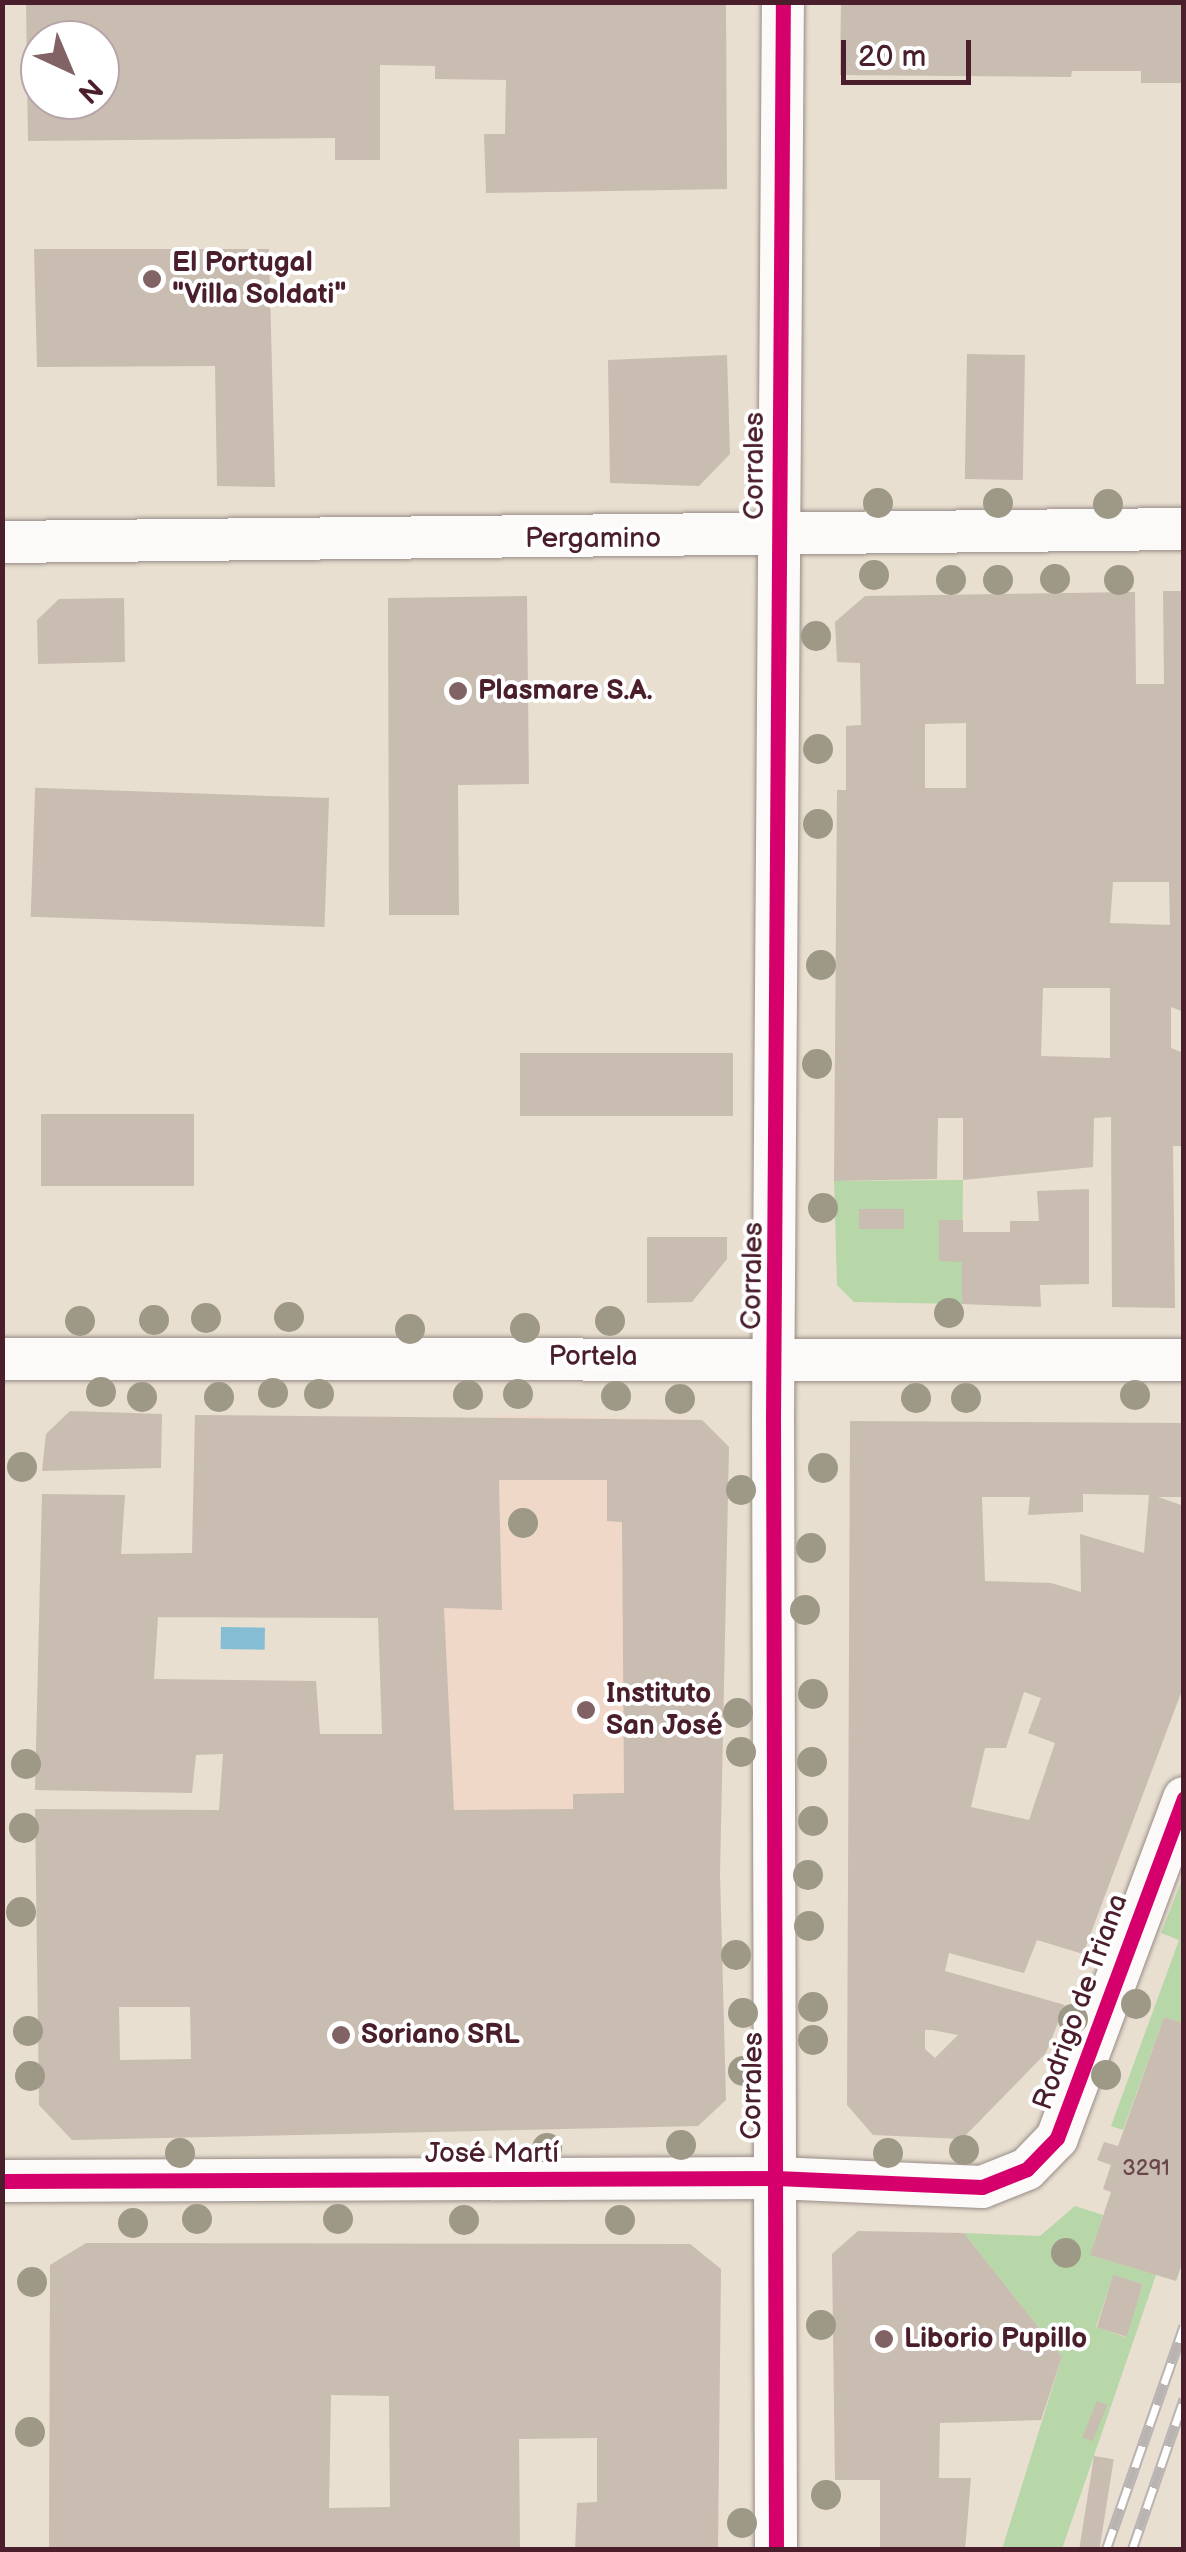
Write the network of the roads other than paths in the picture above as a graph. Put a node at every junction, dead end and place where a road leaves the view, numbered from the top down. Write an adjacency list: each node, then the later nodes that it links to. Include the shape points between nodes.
1 (783, 2): 3 (street, Corrales)
2 (1184, 528): 3 (street, Pergamino)
3 (780, 536): 4 (street, Pergamino); 6 (street, Corrales)
4 (2, 542)
5 (2, 1359): 6 (street, Portela)
6 (776, 1359): 7 (street, Portela); 9 (street, Corrales)
7 (1184, 1360)
8 (1184, 1798): 11 (street, Rodrigo de Triana, via 1057,2138 1028,2169)
9 (776, 2178): 10 (street, José Martí); 11 (street, José Martí); 12 (street, Corrales)
10 (2, 2182)
11 (982, 2187)
12 (776, 2550)

